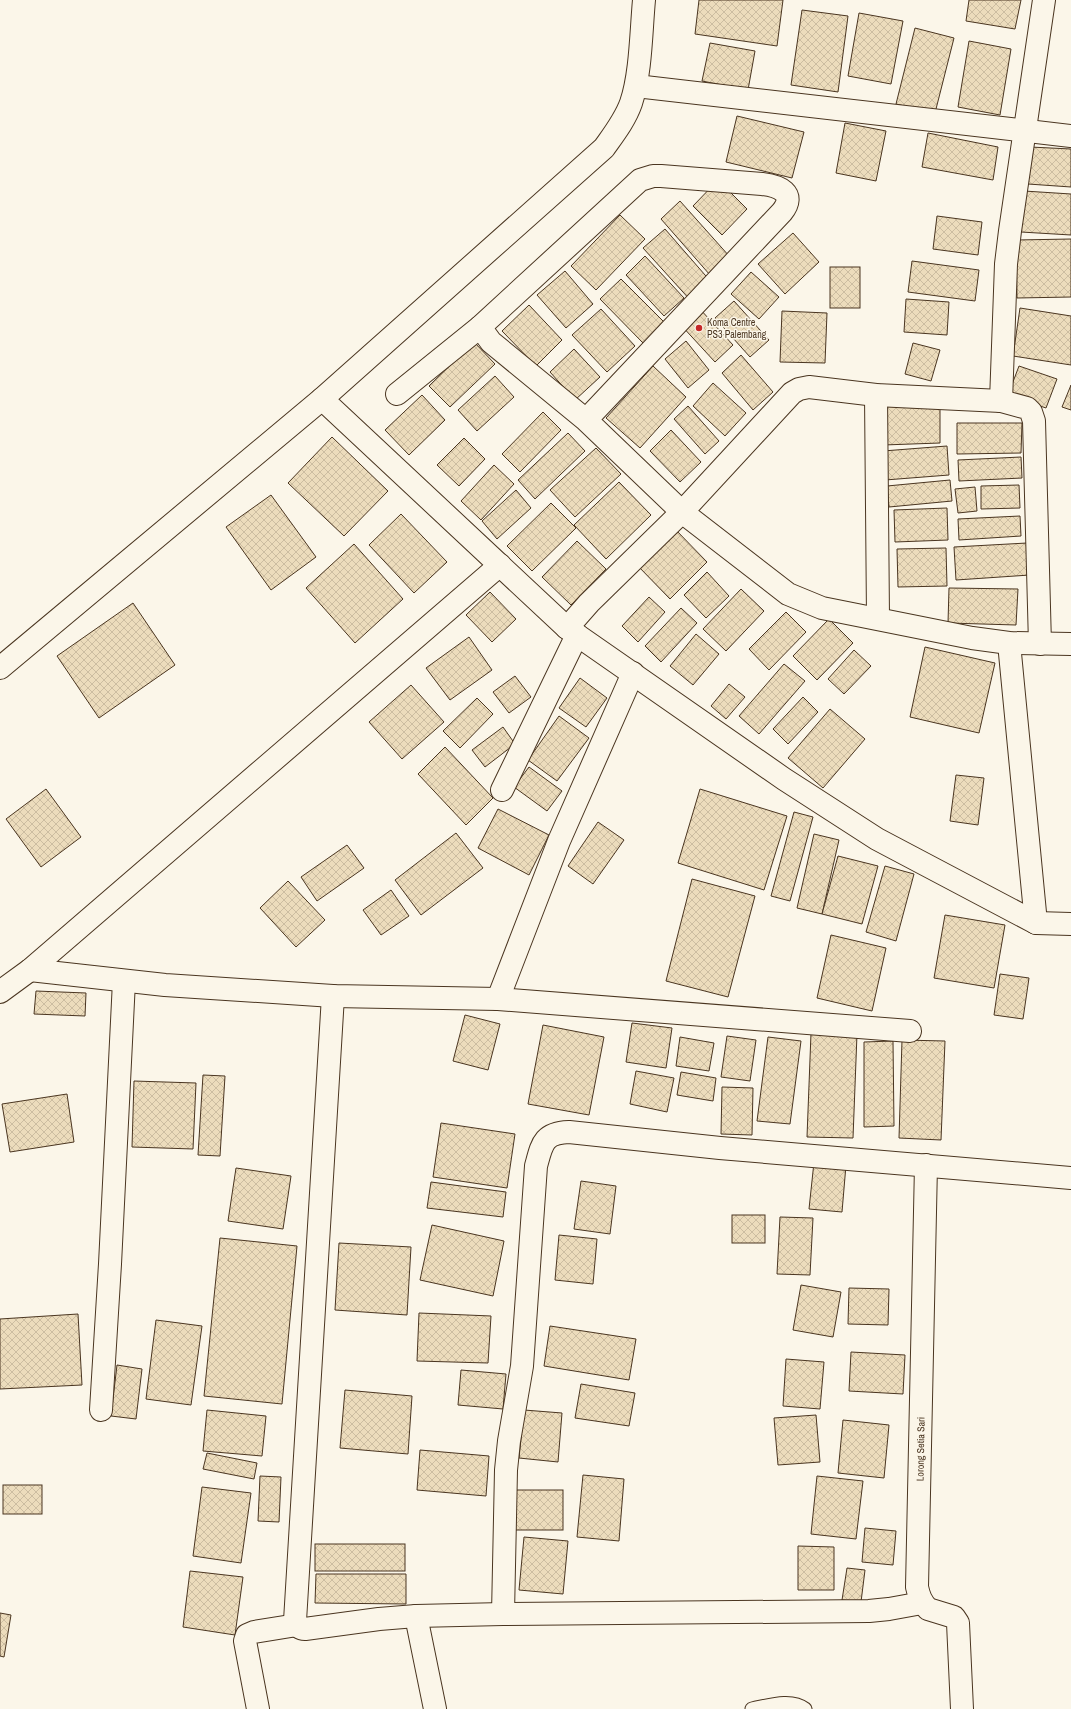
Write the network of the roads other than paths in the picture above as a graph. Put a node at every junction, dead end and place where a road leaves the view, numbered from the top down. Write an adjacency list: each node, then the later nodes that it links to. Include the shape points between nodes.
1 (644, 0): 3 (street)
2 (1044, 0): 4 (street)
3 (636, 86): 4 (street); 9 (street, via 623,120 604,148)
4 (1024, 131): 5 (street); 10 (street, via 1006,264)
5 (1071, 136)
6 (480, 327): 7 (street); 11 (street, via 491,342); 11 (street, via 640,180 661,176 762,184 777,186 783,190 788,200 782,212)
7 (397, 394)
8 (876, 395): 10 (street); 12 (street, via 809,387 795,391); 14 (street)
9 (322, 399): 13 (street); 19 (street)
10 (1001, 401): 17 (street, via 1027,408 1034,421)
11 (586, 420): 12 (street)
12 (682, 512): 14 (street, via 788,594 822,608); 15 (street, via 590,604)
13 (500, 565): 15 (street); 24 (street)
14 (878, 618): 16 (street, via 972,638)
15 (572, 631): 20 (street); 21 (street)
16 (1009, 643): 17 (street); 22 (street)
17 (1040, 644): 18 (street)
18 (1071, 644)
19 (0, 668)
20 (633, 673): 22 (street, via 784,779 877,839); 28 (street, via 559,841)
21 (502, 790)
22 (1036, 923): 23 (street)
23 (1071, 924)
24 (30, 970): 25 (street); 26 (street)
25 (124, 981): 27 (street); 32 (street)
26 (0, 992)
27 (333, 996): 28 (street); 36 (street, via 295,1621)
28 (498, 999): 29 (street)
29 (910, 1031)
30 (926, 1166): 31 (street); 33 (street, Lorong Setia Sari, via 917,1577); 34 (street, via 568,1132 550,1135 544,1142 536,1166 522,1366 506,1470)
31 (1071, 1178)
32 (101, 1410)
33 (922, 1603): 34 (street, via 870,1610); 41 (street, via 928,1609 954,1617 958,1623)
34 (503, 1614): 35 (street)
35 (416, 1616): 36 (street, via 305,1629); 38 (street)
36 (297, 1625): 37 (street, via 247,1635 245,1641)
37 (258, 1709)
38 (435, 1709)
39 (752, 1709): 40 (lane, via 785,1704 794,1704)
40 (805, 1709)
41 (962, 1709)

